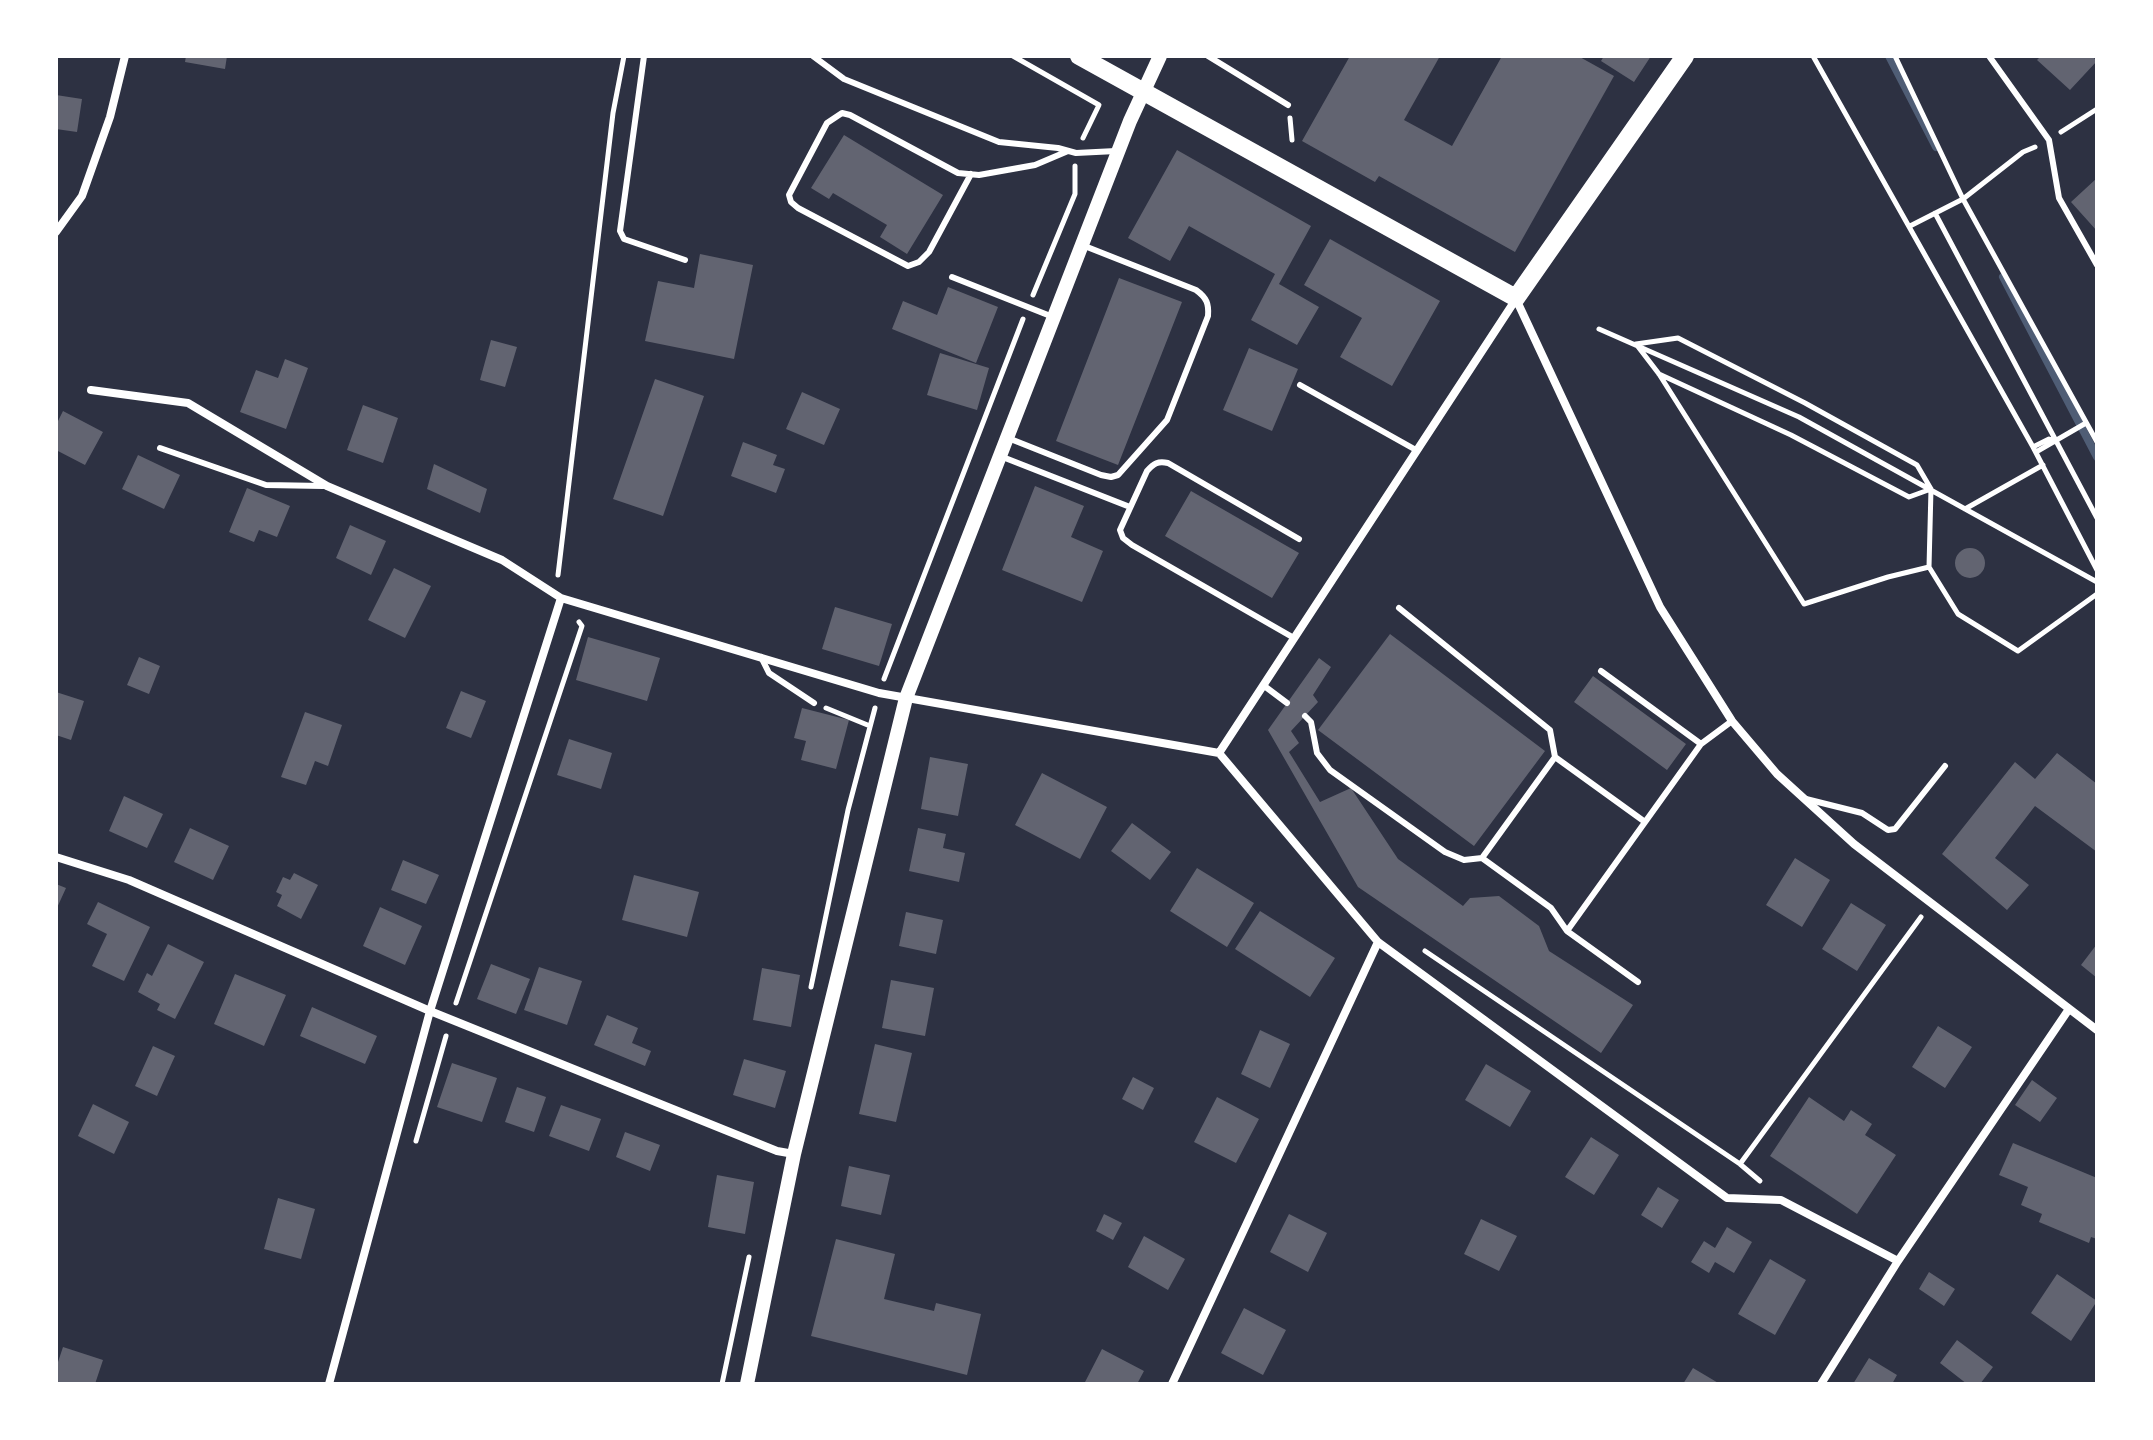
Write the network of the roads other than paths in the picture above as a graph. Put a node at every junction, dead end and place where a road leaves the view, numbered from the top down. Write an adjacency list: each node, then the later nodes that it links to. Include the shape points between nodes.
1 (125, 56): 14 (street, via 82,196)
2 (644, 56): 16 (lane, via 620,231 624,239)
3 (813, 56): 12 (lane, via 844,79 999,142)
4 (1079, 56): 9 (main road)
5 (1160, 56): 9 (street)
6 (1208, 56): 10 (lane)
7 (1685, 56): 19 (main road)
8 (1989, 56): 17 (lane, via 2049,140 2059,198)
9 (1142, 92): 11 (street); 19 (main road)
10 (1288, 105)
11 (1119, 151): 12 (lane); 15 (street)
12 (1072, 152): 13 (lane, via 1035,165)
13 (971, 174): 13 (lane, via 958,173 842,113 827,123 789,195 798,208 908,266 929,252)
14 (56, 232)
15 (1082, 245): 20 (street); 23 (lane, via 1196,290 1209,305 1208,316 1167,420 1118,475 1101,475)
16 (685, 260)
17 (2097, 265)
18 (952, 277): 20 (lane)
19 (1516, 298): 25 (street); 40 (street, via 1660,607)
20 (1053, 318): 23 (street)
21 (1300, 385): 25 (lane)
22 (91, 390): 27 (street, via 188,403)
23 (1007, 438): 26 (street)
24 (160, 448): 27 (lane, via 266,485)
25 (1416, 450): 32 (street)
26 (1000, 456): 28 (lane); 36 (street)
27 (327, 486): 30 (street, via 502,560)
28 (1130, 507): 29 (lane, via 1153,464 1168,463); 32 (lane, via 1120,530 1123,538)
29 (1299, 539)
30 (561, 598): 33 (street); 53 (street)
31 (1399, 608): 43 (lane, via 1550,730)
32 (1294, 638): 35 (street)
33 (761, 657): 36 (street); 37 (lane, via 769,673)
34 (1601, 671): 41 (lane)
35 (1263, 685): 38 (lane); 42 (street)
36 (906, 698): 42 (street); 55 (street)
37 (814, 703)
38 (1287, 703)
39 (1305, 716): 48 (lane, via 1317,753 1330,770 1445,852 1464,860)
40 (1732, 721): 41 (lane); 45 (street)
41 (1701, 744): 46 (lane)
42 (1219, 753): 50 (street)
43 (1555, 757): 46 (lane); 48 (lane)
44 (1945, 766): 45 (lane, via 1895,829 1862,813)
45 (1806, 799): 52 (street, via 1854,844)
46 (1645, 822): 49 (lane)
47 (56, 857): 53 (street, via 129,880)
48 (1482, 858): 49 (lane, via 1551,908)
49 (1567, 931): 51 (lane)
50 (1378, 942): 56 (street, via 1727,1198 1781,1200); 59 (street)
51 (1638, 982)
52 (2069, 1009): 54 (street); 56 (street)
53 (430, 1011): 55 (street); 57 (street)
54 (2097, 1030)
55 (794, 1154): 58 (street)
56 (1898, 1261): 60 (street)
57 (329, 1384)
58 (747, 1384)
59 (1172, 1384)
60 (1821, 1384)

